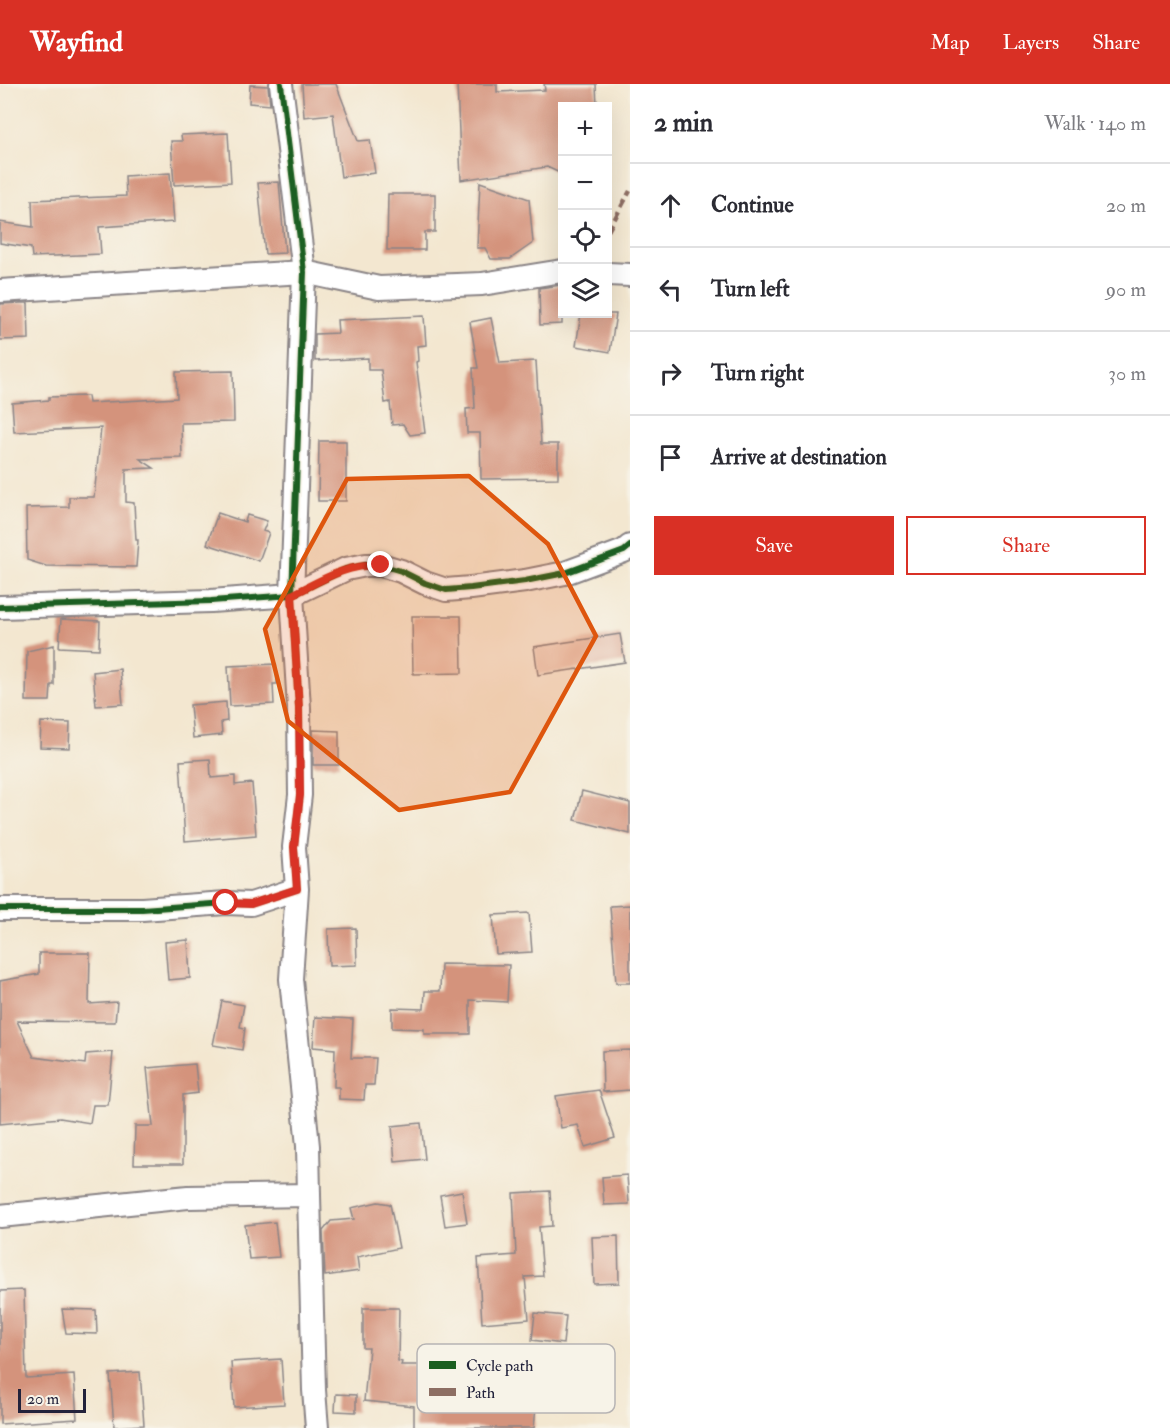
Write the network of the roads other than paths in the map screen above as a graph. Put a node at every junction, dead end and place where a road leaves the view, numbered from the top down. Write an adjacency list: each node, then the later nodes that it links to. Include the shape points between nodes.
1 (281, 84): 2 (street)
2 (304, 272): 3 (street, via 379,288 482,284); 6 (street); 8 (street)
3 (558, 272)
4 (612, 274): 5 (street)
5 (630, 275)
6 (0, 291)
7 (630, 546): 8 (street, via 565,573 525,581 446,590 401,570 366,565 346,568)
8 (292, 595): 9 (street); 10 (street, via 299,708 300,795 294,847)
9 (0, 607)
10 (297, 889): 11 (street, via 251,904); 12 (street, via 291,979 308,1146)
11 (0, 909)
12 (309, 1195): 13 (street, via 188,1197); 14 (street)
13 (0, 1216)
14 (317, 1428)

